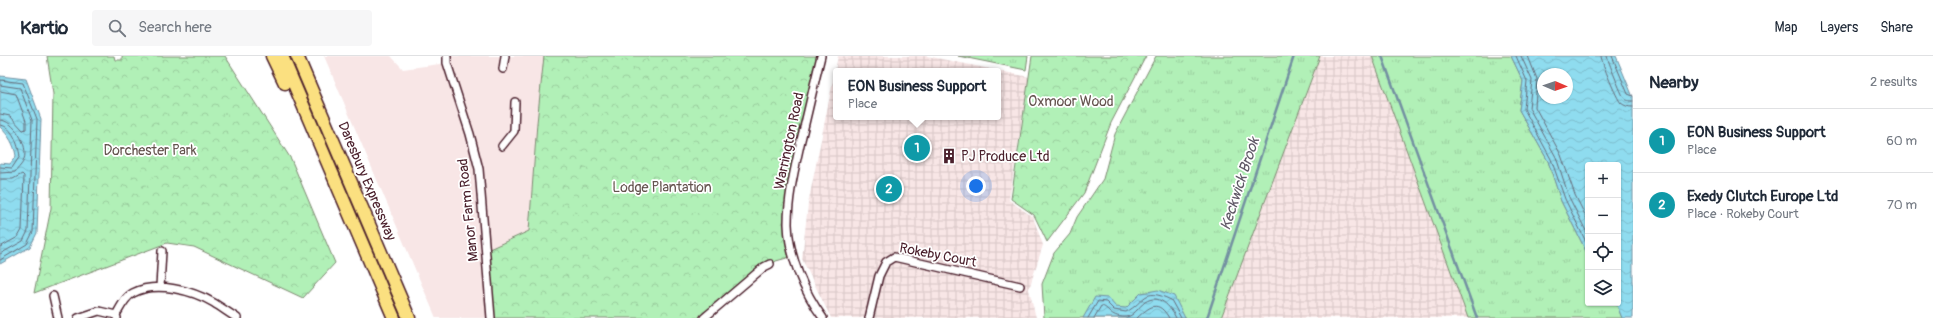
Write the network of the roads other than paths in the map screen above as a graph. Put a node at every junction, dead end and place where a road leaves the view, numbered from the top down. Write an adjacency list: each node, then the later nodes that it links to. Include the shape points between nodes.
1 (272, 56): 12 (main road)
2 (282, 56): 12 (main road, Daresbury Expressway)
3 (296, 56): 10 (main road, Daresbury Expressway)
4 (304, 56): 10 (main road)
5 (447, 56): 24 (street, Manor Farm Road, via 479,169)
6 (505, 56): 8 (street)
7 (821, 56): 26 (street, Warrington Road, via 791,184 788,225 800,278)
8 (503, 69)
9 (515, 102): 11 (street, via 514,131)
10 (328, 130): 23 (main road, Daresbury Expressway)
11 (502, 146)
12 (339, 190): 22 (main road, Daresbury Expressway)
13 (162, 250): 16 (street)
14 (770, 264): 25 (street)
15 (1020, 286): 27 (street, Rokeby Court, via 894,257 886,262 879,276)
16 (160, 287): 18 (street, via 132,293 123,303); 21 (street, via 196,295 213,302)
17 (53, 296): 19 (street)
18 (117, 317): 20 (street, via 99,311)
19 (58, 318)
20 (78, 318)
21 (237, 318)
22 (394, 318)
23 (409, 318)
24 (491, 318)
25 (704, 318)
26 (823, 318)
27 (869, 318)

